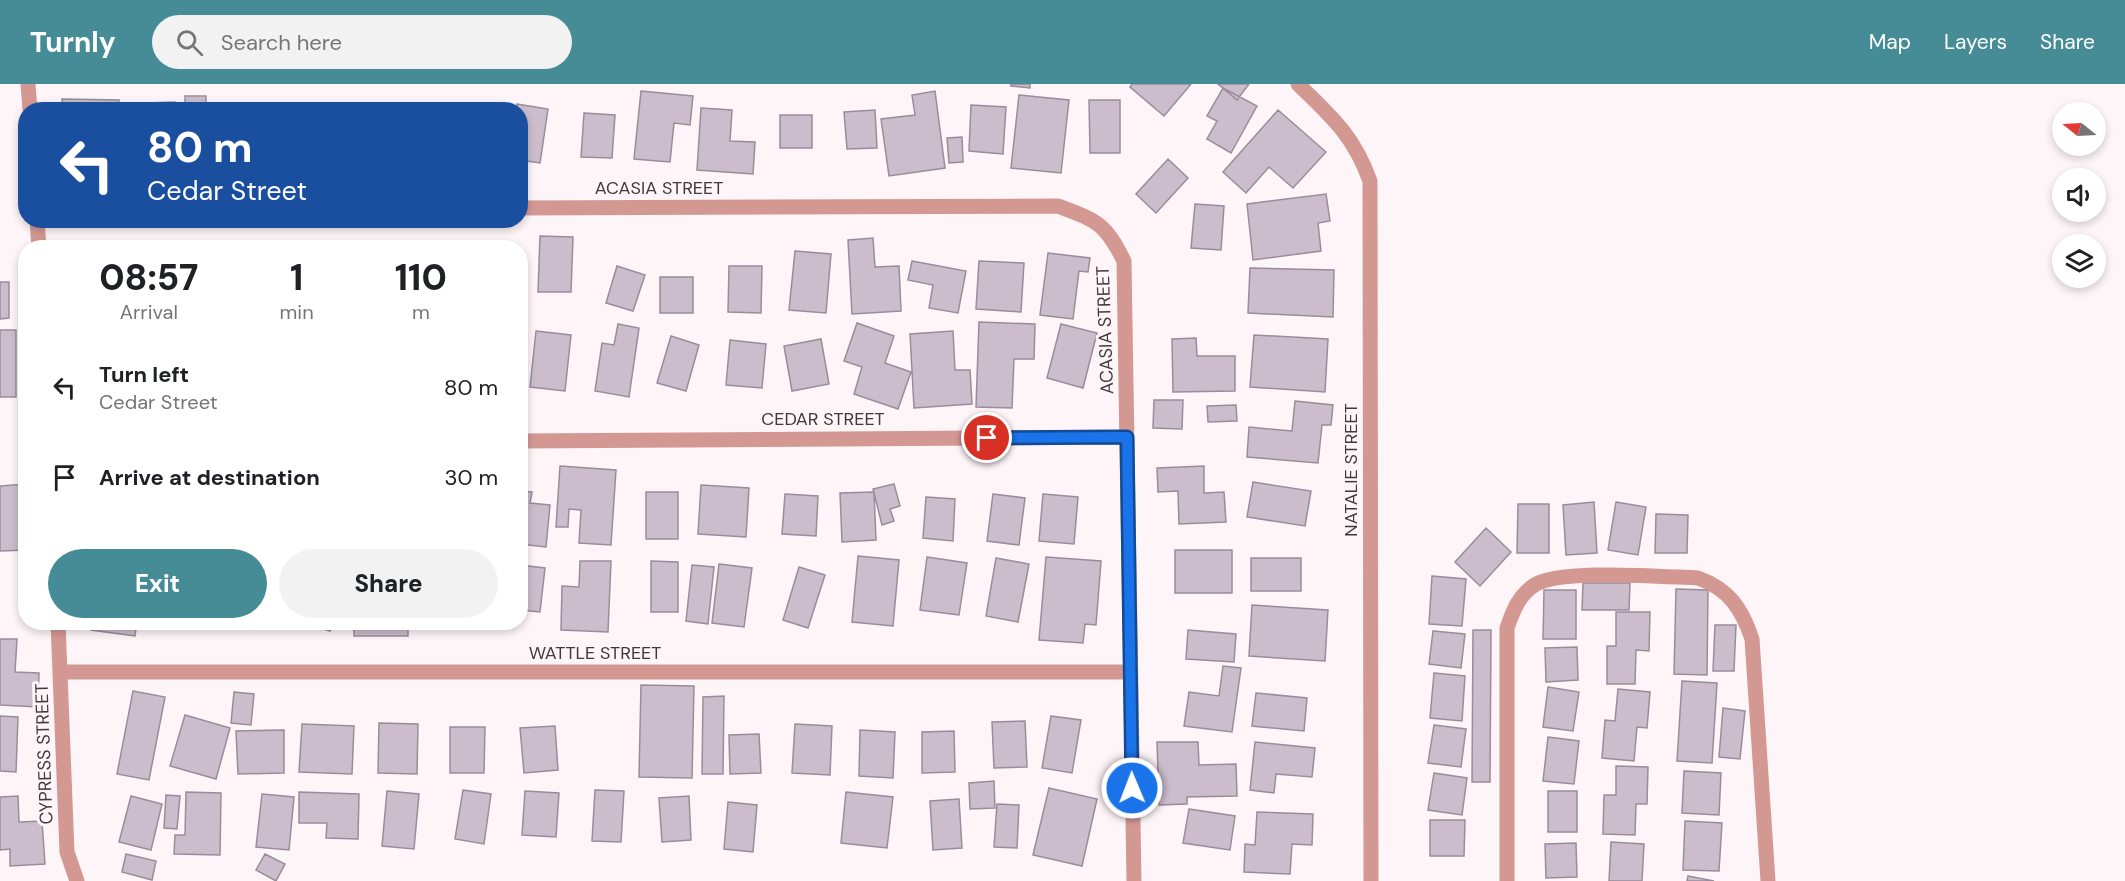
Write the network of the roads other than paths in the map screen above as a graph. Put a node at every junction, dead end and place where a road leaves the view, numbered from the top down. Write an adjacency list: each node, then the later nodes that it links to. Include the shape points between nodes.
1 (28, 84): 3 (street)
2 (1298, 84): 12 (street, NATALIE STREET, via 1340,125 1361,154 1371,181)
3 (29, 102)
4 (528, 208): 5 (street, ACASIA STREET, via 1058,206 1088,217 1110,232 1125,261)
5 (1127, 437): 6 (street, CEDAR STREET); 9 (street, ACASIA STREET)
6 (528, 441)
7 (58, 630): 8 (street, CYPRESS STREET)
8 (60, 672): 9 (street, WATTLE STREET); 10 (street, CYPRESS STREET, via 67,852)
9 (1130, 672): 11 (street, ACASIA STREET)
10 (77, 881)
11 (1134, 881)
12 (1371, 881)
13 (1507, 881): 14 (street, via 1507,628 1515,604 1534,584 1560,576 1698,578 1732,598 1744,614 1752,639)
14 (1768, 881)

